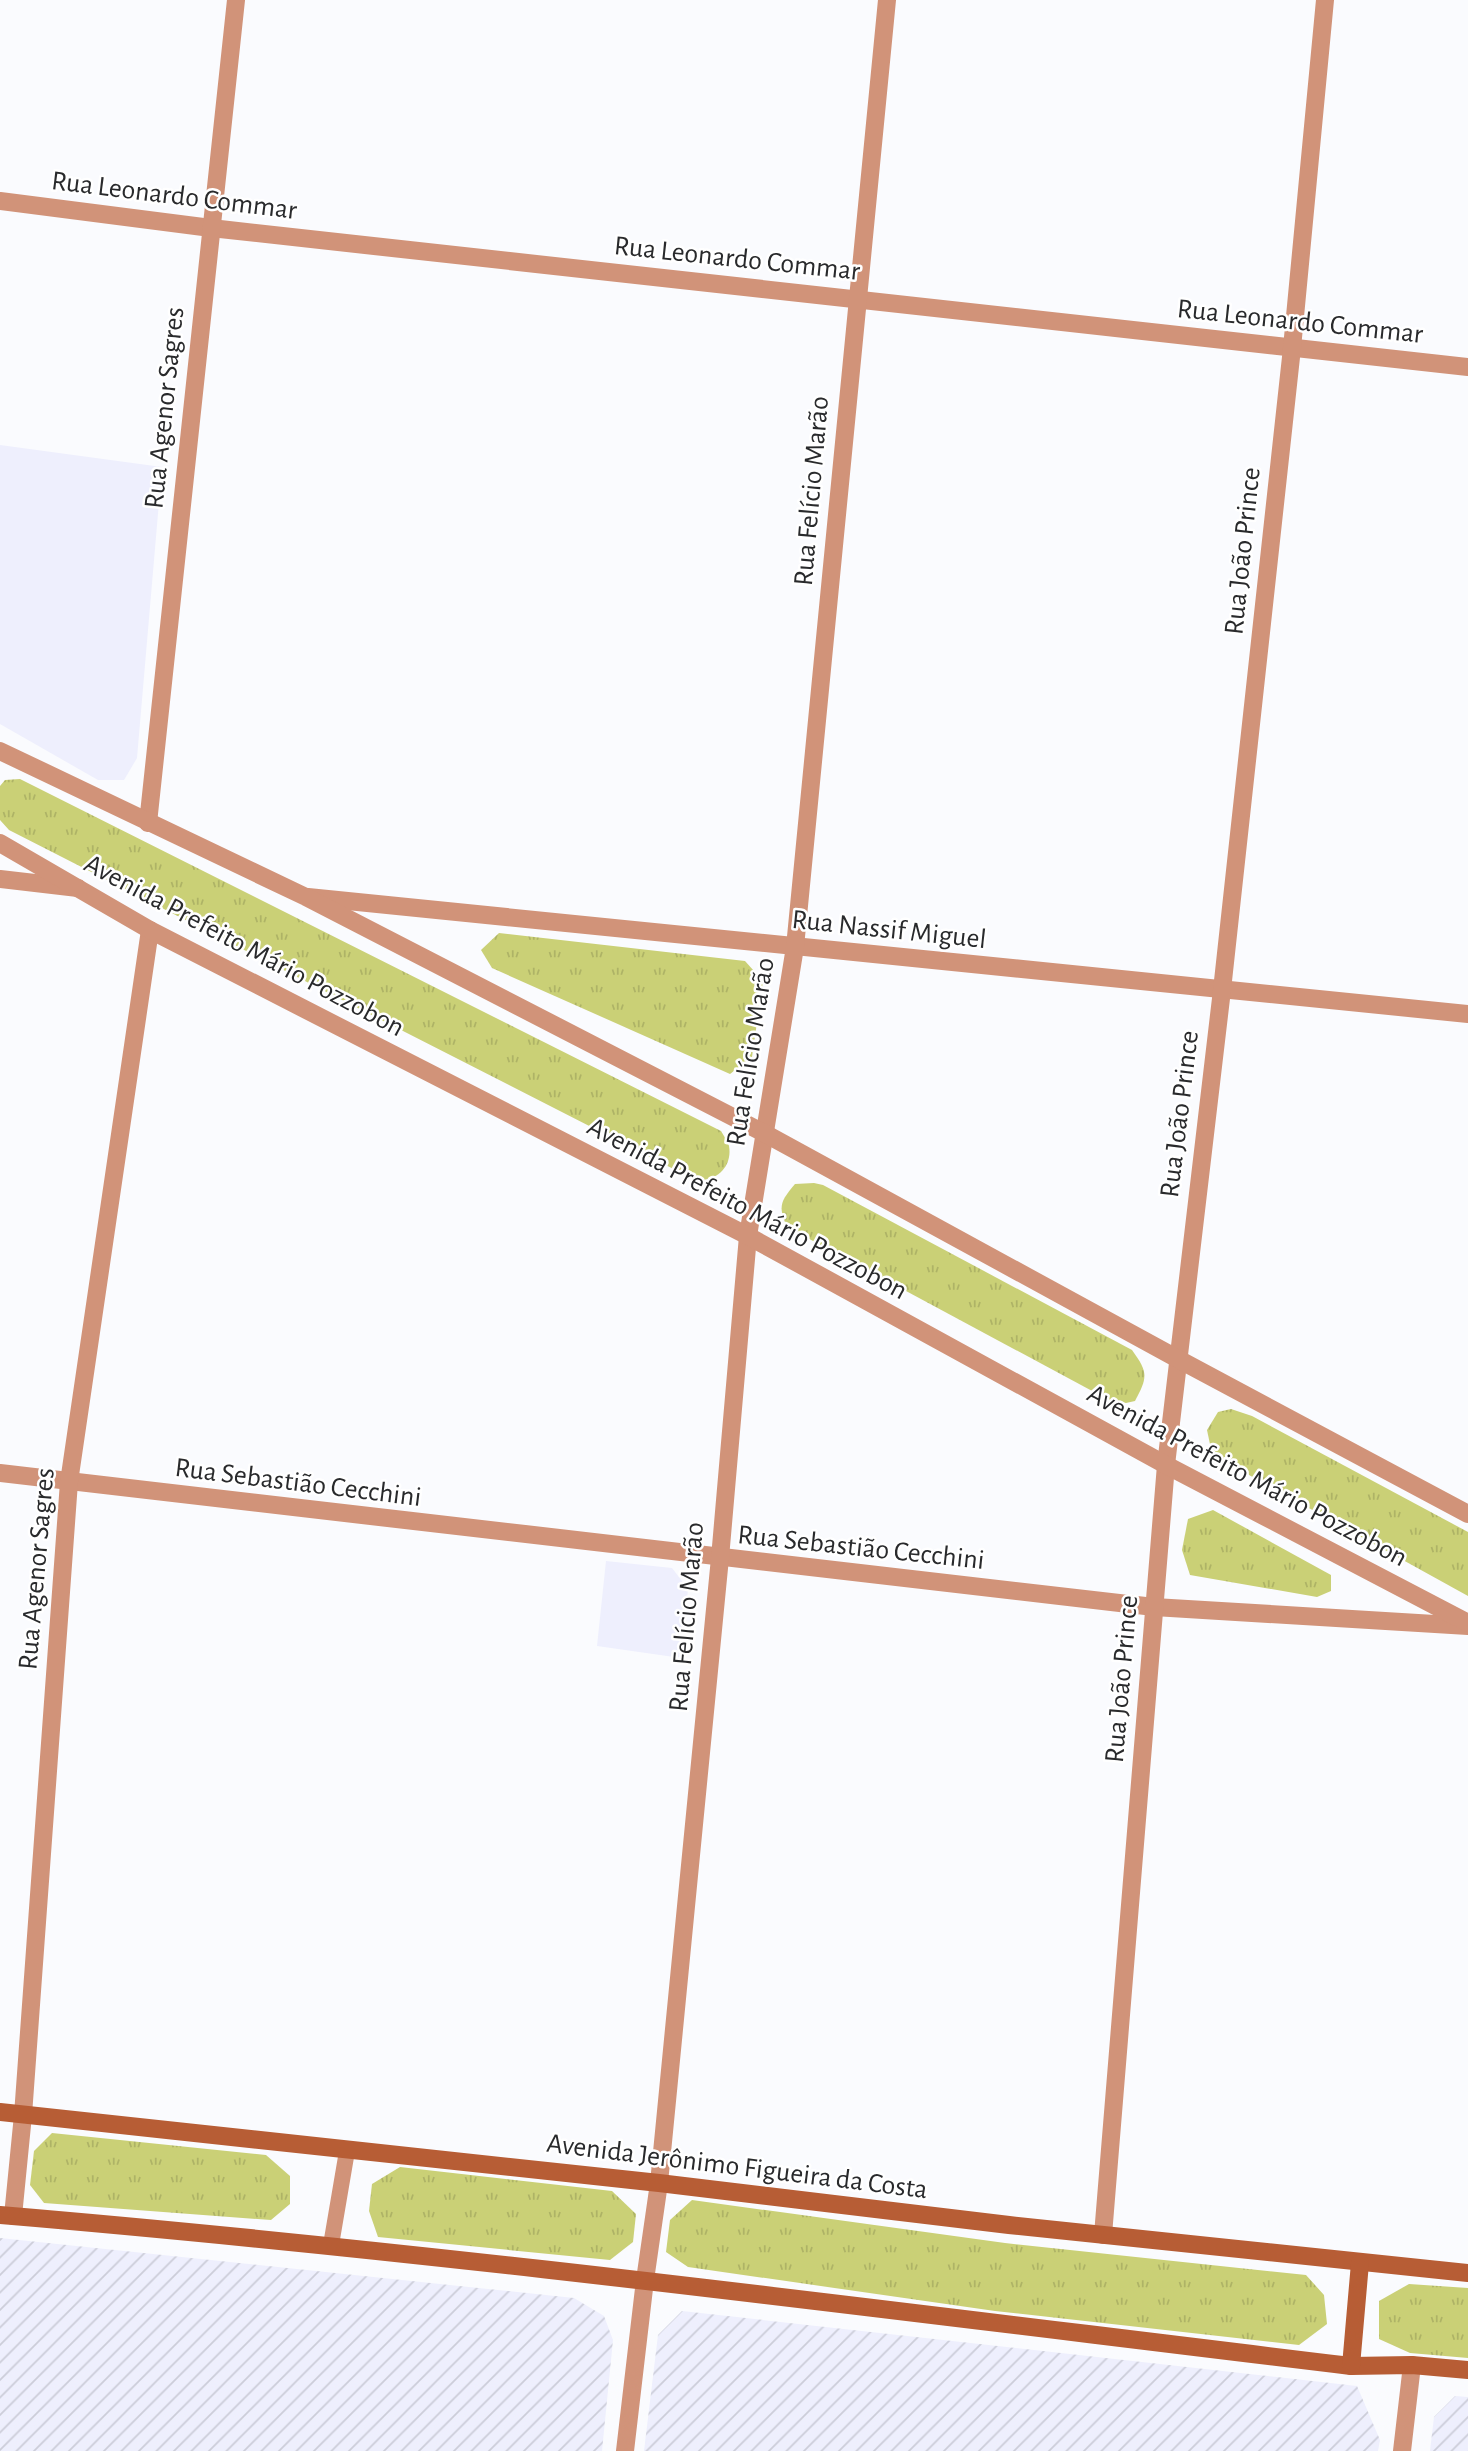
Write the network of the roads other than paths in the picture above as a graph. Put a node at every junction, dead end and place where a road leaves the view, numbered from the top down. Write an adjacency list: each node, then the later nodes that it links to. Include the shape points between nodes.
1 (236, 0): 5 (street, Rua Agenor Sagres)
2 (887, 0): 6 (street, Rua Felício Marão)
3 (1325, 0): 7 (street, Rua João Prince)
4 (0, 201): 5 (street, Rua Leonardo Commar)
5 (211, 228): 6 (street, Rua Leonardo Commar); 10 (street, Rua Agenor Sagres)
6 (857, 298): 7 (street, Rua Leonardo Commar); 16 (street, Rua Felício Marão)
7 (1292, 348): 8 (street, Rua Leonardo Commar); 17 (street, Rua João Prince)
8 (1468, 367)
9 (0, 751): 10 (street)
10 (148, 823): 14 (street)
11 (0, 843): 13 (street, Avenida Prefeito Mário Pozzobon)
12 (0, 879): 13 (street)
13 (78, 888): 15 (street, Avenida Prefeito Mário Pozzobon)
14 (306, 897): 16 (street, Rua Nassif Miguel); 19 (street)
15 (150, 930): 20 (street, Avenida Prefeito Mário Pozzobon); 24 (street, Rua Agenor Sagres)
16 (795, 947): 17 (street, Rua Nassif Miguel); 19 (street, Rua Felício Marão)
17 (1222, 990): 18 (street, Rua Nassif Miguel); 21 (street, Rua João Prince)
18 (1468, 1014)
19 (764, 1133): 20 (street, Rua Felício Marão); 21 (street)
20 (748, 1236): 22 (street, Avenida Prefeito Mário Pozzobon); 26 (street, Rua Felício Marão)
21 (1178, 1359): 22 (street, Rua João Prince); 25 (street)
22 (1166, 1465): 27 (street, Rua João Prince); 28 (street, Avenida Prefeito Mário Pozzobon)
23 (0, 1473): 24 (street, Rua Sebastião Cecchini)
24 (69, 1482): 26 (street, Rua Sebastião Cecchini); 30 (street, Rua Agenor Sagres)
25 (1468, 1514)
26 (720, 1558): 27 (street, Rua Sebastião Cecchini); 32 (street, Rua Felício Marão)
27 (1154, 1607): 28 (street, Rua Sebastião Cecchini); 34 (street, Rua João Prince)
28 (1468, 1625)
29 (0, 2112): 30 (main road, Avenida Jerônimo Figueira da Costa)
30 (23, 2115): 31 (main road, Avenida Jerônimo Figueira da Costa); 33 (street, Rua Agenor Sagres)
31 (347, 2151): 32 (main road, Avenida Jerônimo Figueira da Costa); 35 (lane)
32 (659, 2183): 34 (main road, Avenida Jerônimo Figueira da Costa); 38 (street, Rua Felício Marão)
33 (7, 2215): 35 (main road)
34 (1103, 2235): 36 (main road, Avenida Jerônimo Figueira da Costa)
35 (331, 2245): 38 (main road)
36 (1360, 2263): 37 (main road, Avenida Jerônimo Figueira da Costa); 40 (main road)
37 (1468, 2273)
38 (645, 2280): 40 (main road); 42 (street, Rua Felício Marão)
39 (1412, 2365): 40 (main road); 41 (main road); 43 (street)
40 (1351, 2366)
41 (1468, 2370)
42 (625, 2451)
43 (1402, 2451)

